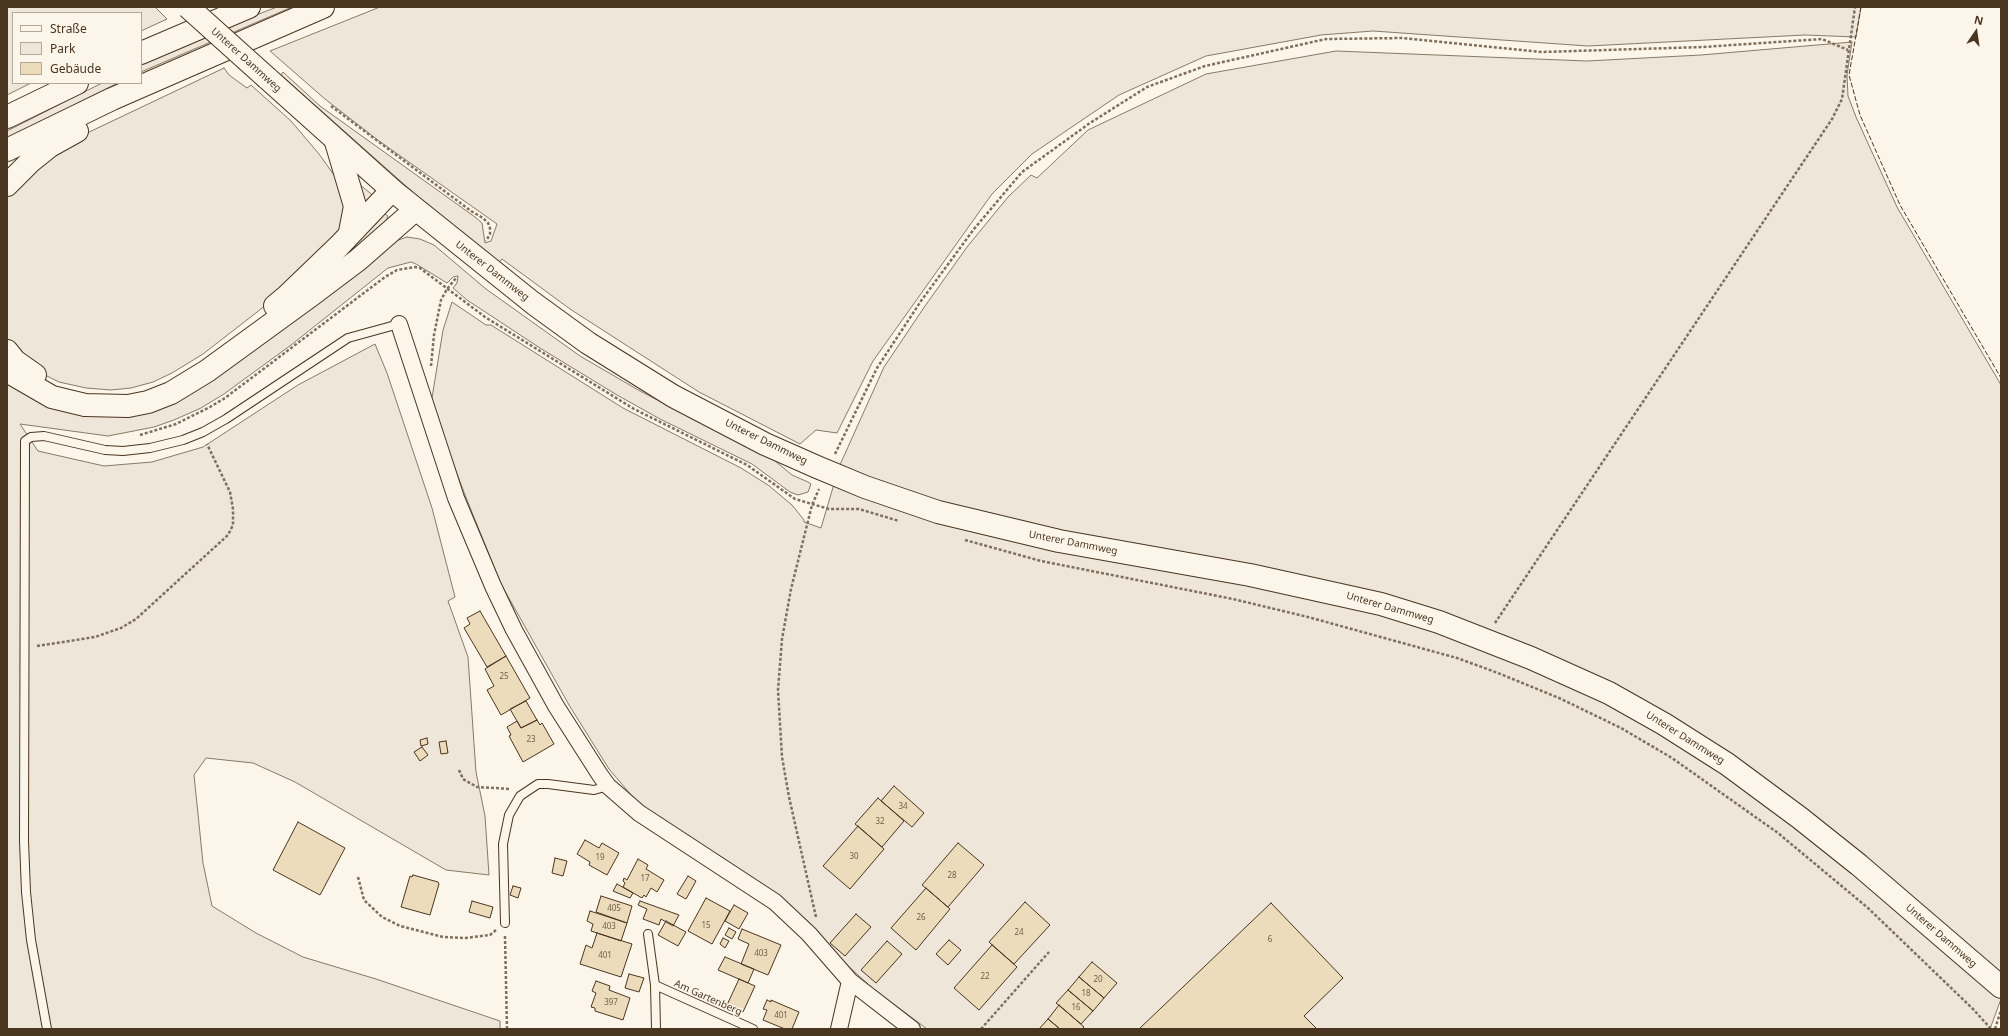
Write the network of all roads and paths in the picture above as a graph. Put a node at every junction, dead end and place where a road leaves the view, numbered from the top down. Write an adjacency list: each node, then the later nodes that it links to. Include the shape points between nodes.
1 (188, 7): 11 (main road, Unterer Dammweg, bridge)
2 (249, 7): 6 (main road)
3 (323, 7): 7 (main road)
4 (1855, 7): 5 (path)
5 (1848, 50): 25 (path, via 1822,39 1704,47 1542,52 1403,38 1326,39 1205,66 1147,87 1090,123 1022,172 974,229 921,301 877,368); 29 (path, via 1842,99 1832,119)
6 (142, 53)
7 (166, 74): 12 (main road); 13 (main road, via 138,100 50,146)
8 (75, 84): 10 (main road)
9 (328, 105): 17 (path, via 483,218 490,228)
10 (7, 117)
11 (336, 142): 14 (main road, Unterer Dammweg); 16 (main road, via 355,206)
12 (7, 150)
13 (7, 185)
14 (392, 190): 15 (main road, Unterer Dammweg); 16 (main road)
15 (415, 210): 23 (main road, via 358,260 310,296 207,371 171,393 128,406 85,405 52,396); 25 (main road, Unterer Dammweg, via 588,344 673,396 766,444)
16 (350, 232): 21 (main road, via 287,296 185,372 153,388 110,396 89,395 53,385 15,361)
17 (486, 241)
18 (456, 278): 19 (path)
19 (447, 289): 22 (path, via 441,300); 26 (path, via 485,317 634,409 748,466 795,499)
20 (400, 324): 24 (lane, via 348,338); 32 (street, via 456,498 493,586 556,706 588,759)
21 (7, 351)
22 (430, 370)
23 (7, 371)
24 (203, 432): 30 (path, via 209,451 230,492 233,525 228,535 136,618 121,628 95,637); 30 (lane, via 168,444 123,451 105,450 44,436 31,437 25,441)
25 (827, 471): 26 (path); 29 (main road, Unterer Dammweg, via 905,501 967,520 1059,541 1323,590 1381,604)
26 (812, 505): 27 (path, via 829,509 859,509); 37 (path, via 783,632 778,690 779,735 786,784 817,915)
27 (902, 522)
28 (960, 539): 50 (path, via 1041,561 1233,598 1308,617 1457,658 1559,698 1621,728 1672,758 1778,833 1868,908)
29 (1485, 639): 41 (main road, Unterer Dammweg, via 1609,693 1727,764 1859,865)
30 (24, 647): 43 (lane, via 26,892 31,940)
31 (459, 770): 33 (path, via 463,779 477,787 512,789)
32 (608, 786): 33 (lane, via 594,790 538,784); 37 (street, via 639,813 775,902)
33 (522, 794): 35 (lane, via 509,815 503,844)
34 (358, 877): 35 (path, via 364,900 382,917 400,926 443,937 465,938 490,935)
35 (505, 923): 44 (path)
36 (648, 934): 40 (lane)
37 (809, 934): 39 (street)
38 (1050, 952): 49 (path)
39 (850, 981): 47 (street); 48 (street)
40 (655, 985): 45 (lane); 46 (lane, Am Gartenberg)
41 (2001, 987)
42 (2001, 1010): 51 (path)
43 (47, 1029)
44 (507, 1029)
45 (656, 1029)
46 (753, 1029)
47 (839, 1029)
48 (912, 1029)
49 (981, 1029)
50 (1991, 1029)
51 (1995, 1029)

